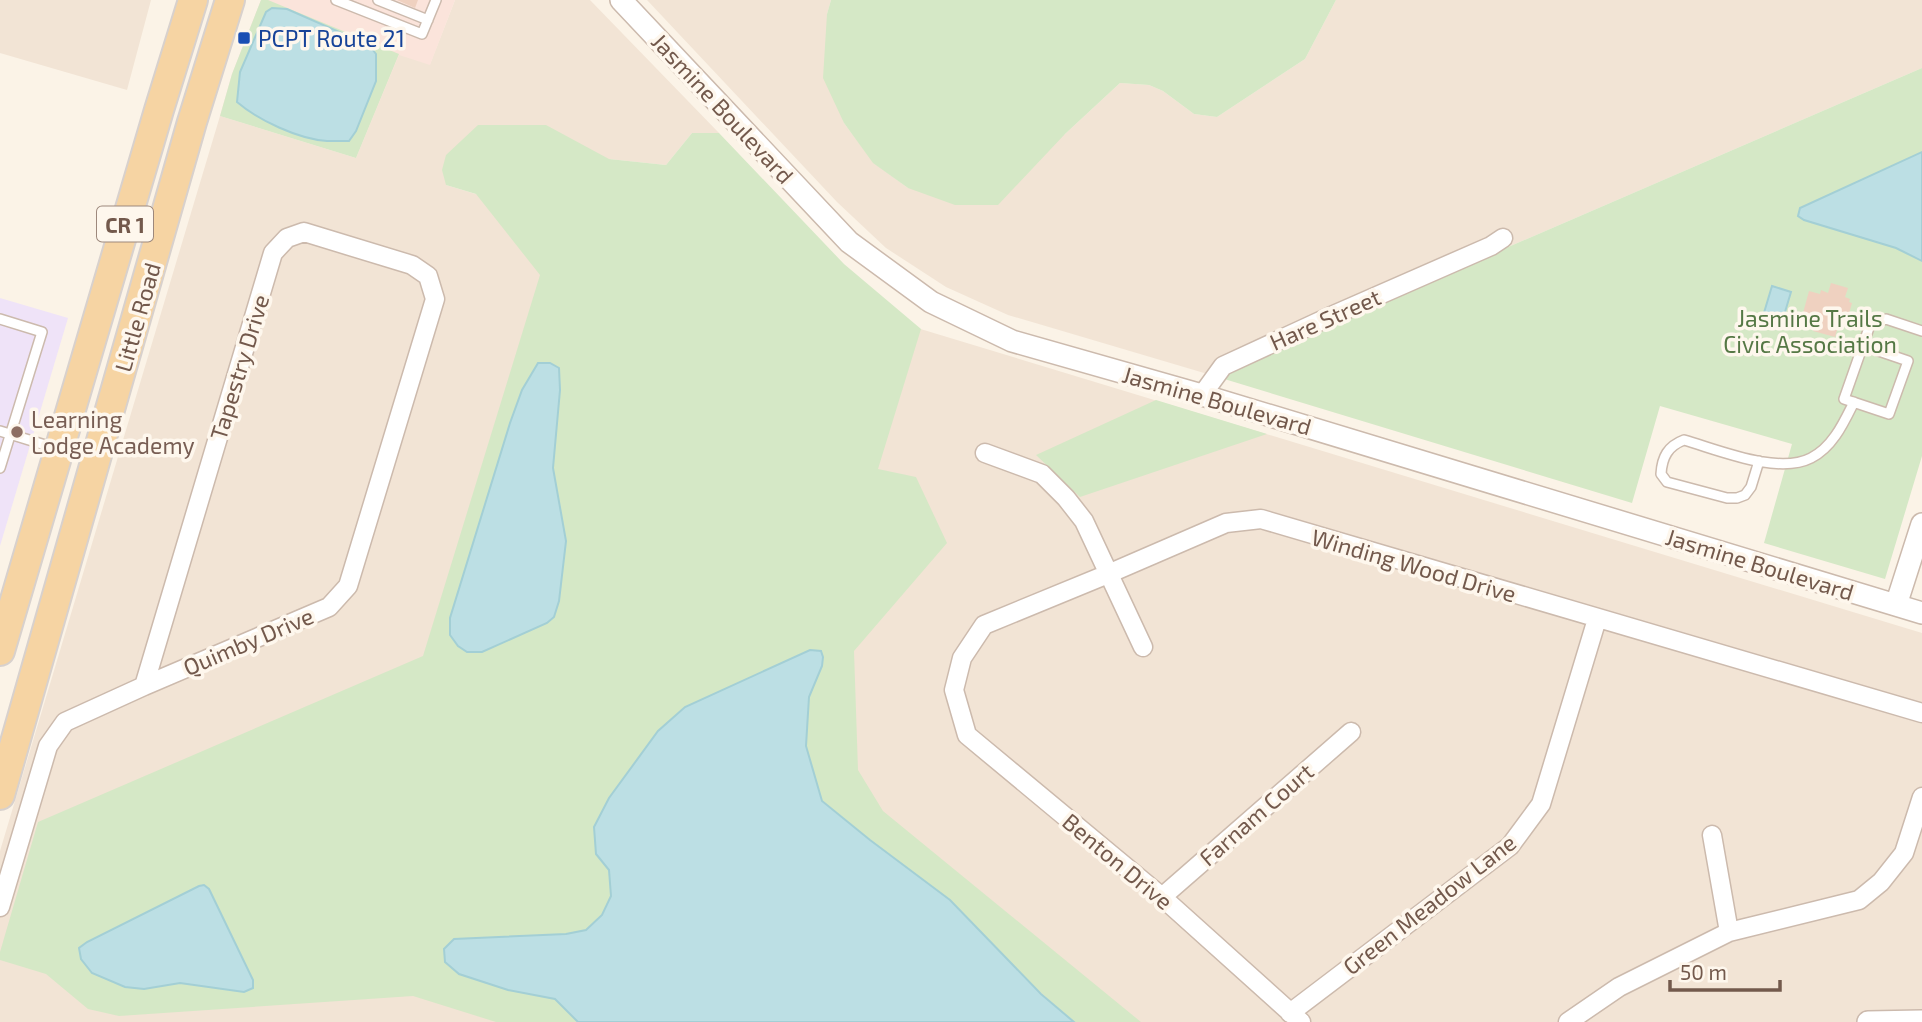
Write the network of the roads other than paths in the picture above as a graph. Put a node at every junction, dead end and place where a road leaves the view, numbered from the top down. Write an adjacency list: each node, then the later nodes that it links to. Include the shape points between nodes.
1 (193, 0): 17 (main road, Little Road / CR 1)
2 (230, 0): 32 (main road, Little Road / CR 1)
3 (336, 0): 7 (lane, via 422,34)
4 (378, 0): 7 (lane)
5 (436, 0): 7 (lane)
6 (621, 0): 13 (street, Jasmine Boulevard, via 849,242 931,302 1012,341)
7 (428, 20)
8 (1503, 238): 13 (street, Hare Street, via 1223,366)
9 (428, 276): 28 (street, Quimby Drive, via 435,299 348,586 329,607); 28 (street, Tapestry Drive, via 412,265 304,232 287,238 273,253)
10 (0, 319): 16 (lane, via 42,332)
11 (1922, 331): 12 (lane, via 1886,319 1870,325)
12 (1864, 346): 14 (lane, via 1844,399); 14 (lane, via 1908,361 1889,414)
13 (1202, 395): 23 (street, Jasmine Boulevard)
14 (1854, 402): 19 (lane, via 1844,424 1814,457 1797,463)
15 (0, 431): 16 (lane)
16 (10, 434): 17 (lane); 20 (lane)
17 (59, 449): 27 (main road, Little Road / CR 1)
18 (985, 453): 22 (street, via 1042,474 1084,521)
19 (1759, 461): 19 (lane, via 1684,440 1666,453 1661,474 1667,482 1737,498 1751,487)
20 (0, 468)
21 (1922, 524): 23 (street)
22 (1108, 574): 25 (street, Winding Wood Drive, via 1226,523 1261,519); 26 (street); 29 (street, Winding Wood Drive, via 984,625 962,658)
23 (1896, 605): 24 (street, Jasmine Boulevard)
24 (1922, 613)
25 (1597, 619): 30 (street, Winding Wood Drive); 38 (street, Green Meadow Lane, via 1541,804 1510,846)
26 (1143, 647)
27 (0, 651)
28 (145, 686): 36 (street, Quimby Drive, via 65,722 48,746)
29 (954, 690): 35 (street, Benton Drive, via 967,735)
30 (1922, 713)
31 (1351, 732): 35 (street, Farnam Court)
32 (0, 795)
33 (1922, 797): 37 (street, via 1904,853 1859,900)
34 (1712, 835): 37 (street)
35 (1162, 897): 38 (street, Benton Drive)
36 (0, 907)
37 (1729, 932): 40 (street, via 1619,987)
38 (1295, 1017)
39 (1922, 1021): 41 (street)
40 (1568, 1022)
41 (1868, 1022)

